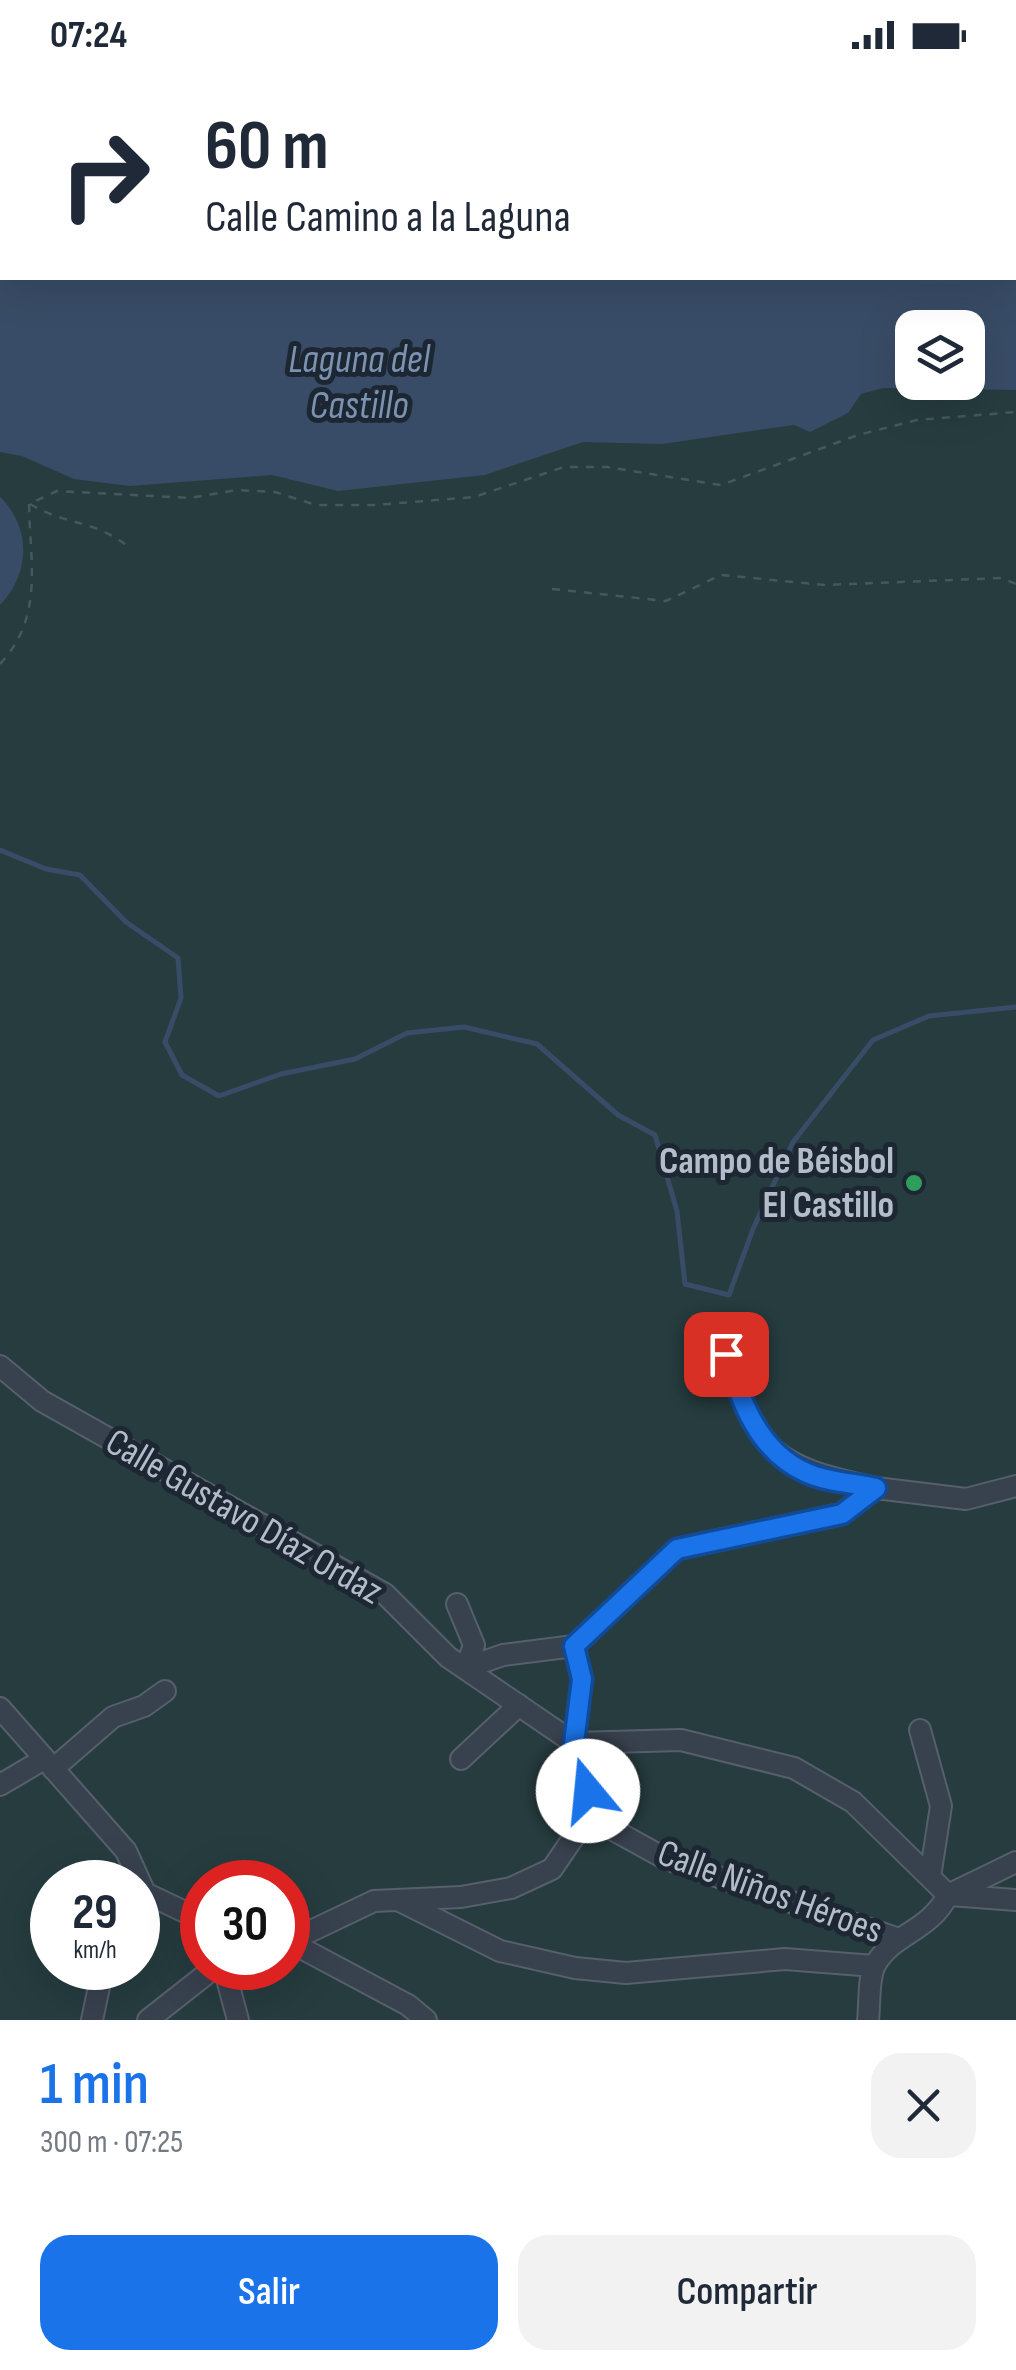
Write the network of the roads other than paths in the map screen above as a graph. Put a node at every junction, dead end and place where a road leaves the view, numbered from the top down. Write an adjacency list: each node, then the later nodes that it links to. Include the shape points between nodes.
1 (726, 1354): 4 (street, via 743,1407 768,1446 806,1473)
2 (0, 1366): 7 (street, Calle Gustavo Díaz Ordaz, via 42,1402 385,1594)
3 (1016, 1486): 4 (street, via 966,1498)
4 (876, 1488): 6 (street, via 842,1514 677,1549)
5 (457, 1604): 7 (street, via 474,1646)
6 (574, 1646): 7 (street, via 503,1655); 12 (street, via 582,1679)
7 (466, 1668): 9 (street, Calle Gustavo Díaz Ordaz)
8 (165, 1691): 14 (street)
9 (519, 1705): 12 (street, Calle Gustavo Díaz Ordaz); 13 (street)
10 (0, 1708): 14 (street)
11 (920, 1730): 19 (street, via 942,1806)
12 (574, 1743): 16 (street); 19 (street, via 682,1740 794,1768 853,1802)
13 (461, 1759)
14 (48, 1764): 15 (street); 17 (street)
15 (0, 1785)
16 (588, 1816): 21 (street, via 552,1870 511,1888); 24 (street, Calle Niños Héroes, via 666,1859)
17 (129, 1860)
18 (1016, 1862): 20 (street)
19 (930, 1876): 20 (street)
20 (948, 1895): 22 (street); 24 (street, via 936,1918)
21 (396, 1899): 23 (street, via 374,1901); 26 (street, via 500,1950 574,1968 626,1973 785,1959)
22 (1016, 1900)
23 (310, 1931)
24 (899, 1939): 26 (street)
25 (310, 1952): 33 (street)
26 (874, 1966): 34 (street)
27 (99, 1990): 30 (street)
28 (186, 1990): 31 (street)
29 (230, 1990): 32 (street)
30 (92, 2020)
31 (148, 2020)
32 (238, 2020)
33 (426, 2020)
34 (868, 2020)

